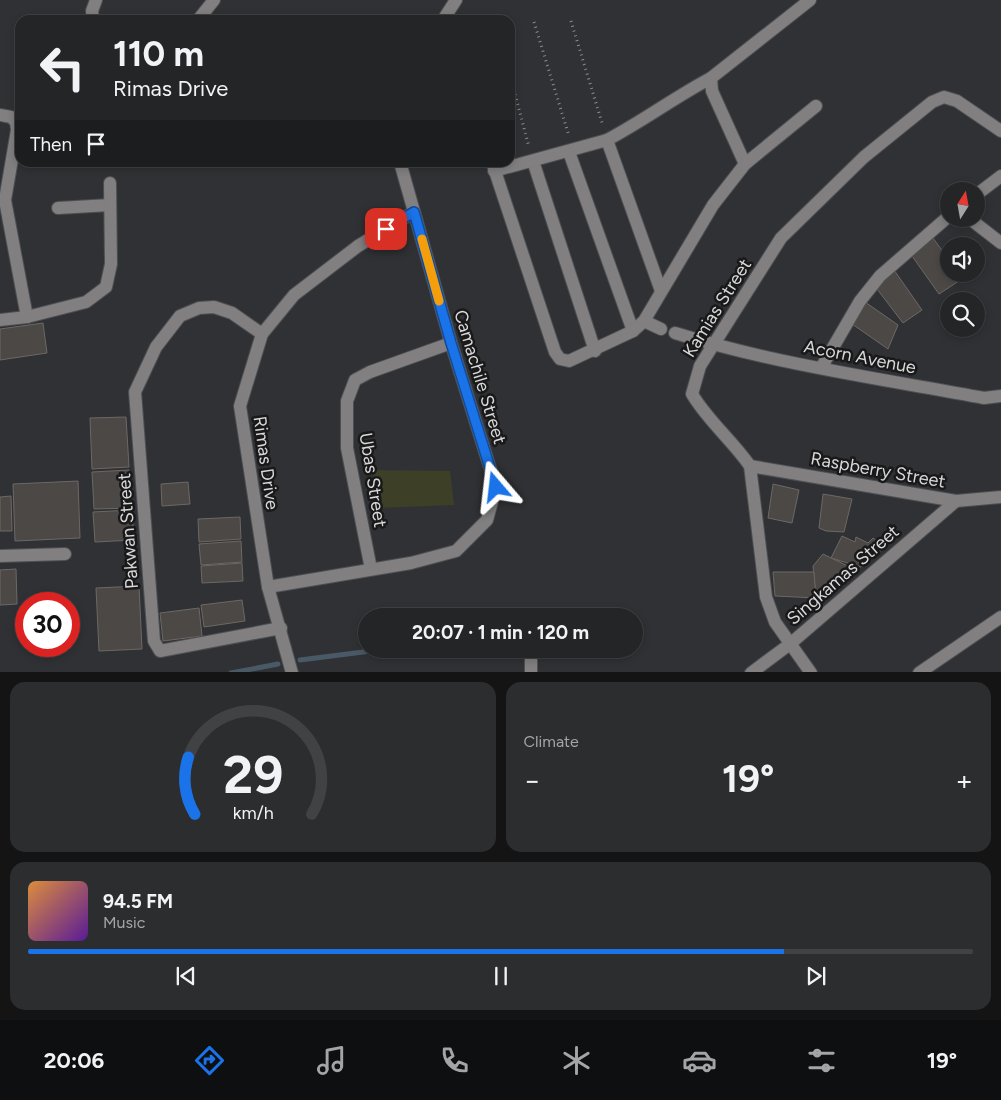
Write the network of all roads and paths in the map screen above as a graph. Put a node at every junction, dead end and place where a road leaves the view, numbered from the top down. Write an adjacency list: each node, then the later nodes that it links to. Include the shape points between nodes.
1 (96, 0): 5 (street)
2 (214, 0): 6 (street)
3 (456, 0): 7 (street)
4 (810, 0): 10 (street)
5 (93, 15)
6 (202, 15)
7 (446, 15)
8 (534, 22): 18 (path)
9 (571, 22): 16 (path)
10 (711, 78): 16 (street); 21 (street, via 712,91)
11 (515, 94): 19 (path)
12 (816, 106): 21 (street)
13 (0, 116): 14 (street, via 11,116)
14 (15, 121)
15 (1001, 131): 42 (street, Kamias Street, via 957,101 944,97 932,102 864,157 781,238)
16 (607, 140): 18 (street); 33 (street)
17 (15, 142): 34 (street, via 5,200)
18 (571, 151): 19 (street); 38 (street)
19 (533, 161): 20 (street); 43 (street)
20 (515, 164)
21 (745, 164): 33 (street, via 713,205)
22 (401, 167): 29 (street, Camachile Street)
23 (493, 167): 43 (street, via 555,352 560,360 570,361)
24 (1001, 176): 26 (street)
25 (110, 183): 27 (street)
26 (985, 188)
27 (110, 205): 28 (street); 34 (street, via 110,264 106,287 86,302)
28 (58, 208)
29 (414, 212): 40 (street, Rimas Drive, via 358,246 294,295); 41 (street, Camachile Street)
30 (940, 224): 44 (street, via 880,276 860,301)
31 (982, 228): 32 (street)
32 (1001, 243)
33 (661, 290): 36 (street)
34 (27, 317): 35 (street)
35 (0, 320)
36 (644, 321): 37 (street); 38 (street)
37 (661, 329)
38 (633, 331): 43 (street)
39 (675, 333): 42 (street, Acorn Avenue)
40 (262, 334): 52 (street, Rimas Drive, via 240,406); 54 (street, Pakwan Street, via 232,314 214,307 199,308 180,316 156,347 135,392 154,641 160,651)
41 (451, 343): 51 (street, Ubas Street, via 355,380 347,401 347,448); 51 (street, Camachile Street, via 496,487 488,520 456,551)
42 (714, 345): 44 (street, Acorn Avenue); 46 (street, Kamias Street, via 700,366 692,394)
43 (595, 351)
44 (821, 368): 45 (street, Acorn Avenue, via 984,398)
45 (1001, 396)
46 (750, 466): 48 (street, Raspberry Street); 55 (street, via 766,597 775,622)
47 (1001, 497): 48 (street, Raspberry Street)
48 (956, 501): 55 (street, Singkamas Street)
49 (66, 554): 50 (street)
50 (0, 556)
51 (371, 569): 52 (street, Camachile Street)
52 (268, 587): 54 (street, Rimas Drive)
53 (1001, 616): 61 (street)
54 (281, 628): 57 (street, Rimas Drive)
55 (790, 644): 59 (street, Singkamas Street); 60 (street)
56 (531, 658): 58 (street)
57 (292, 672)
58 (531, 672)
59 (751, 672)
60 (811, 672)
61 (919, 672)

